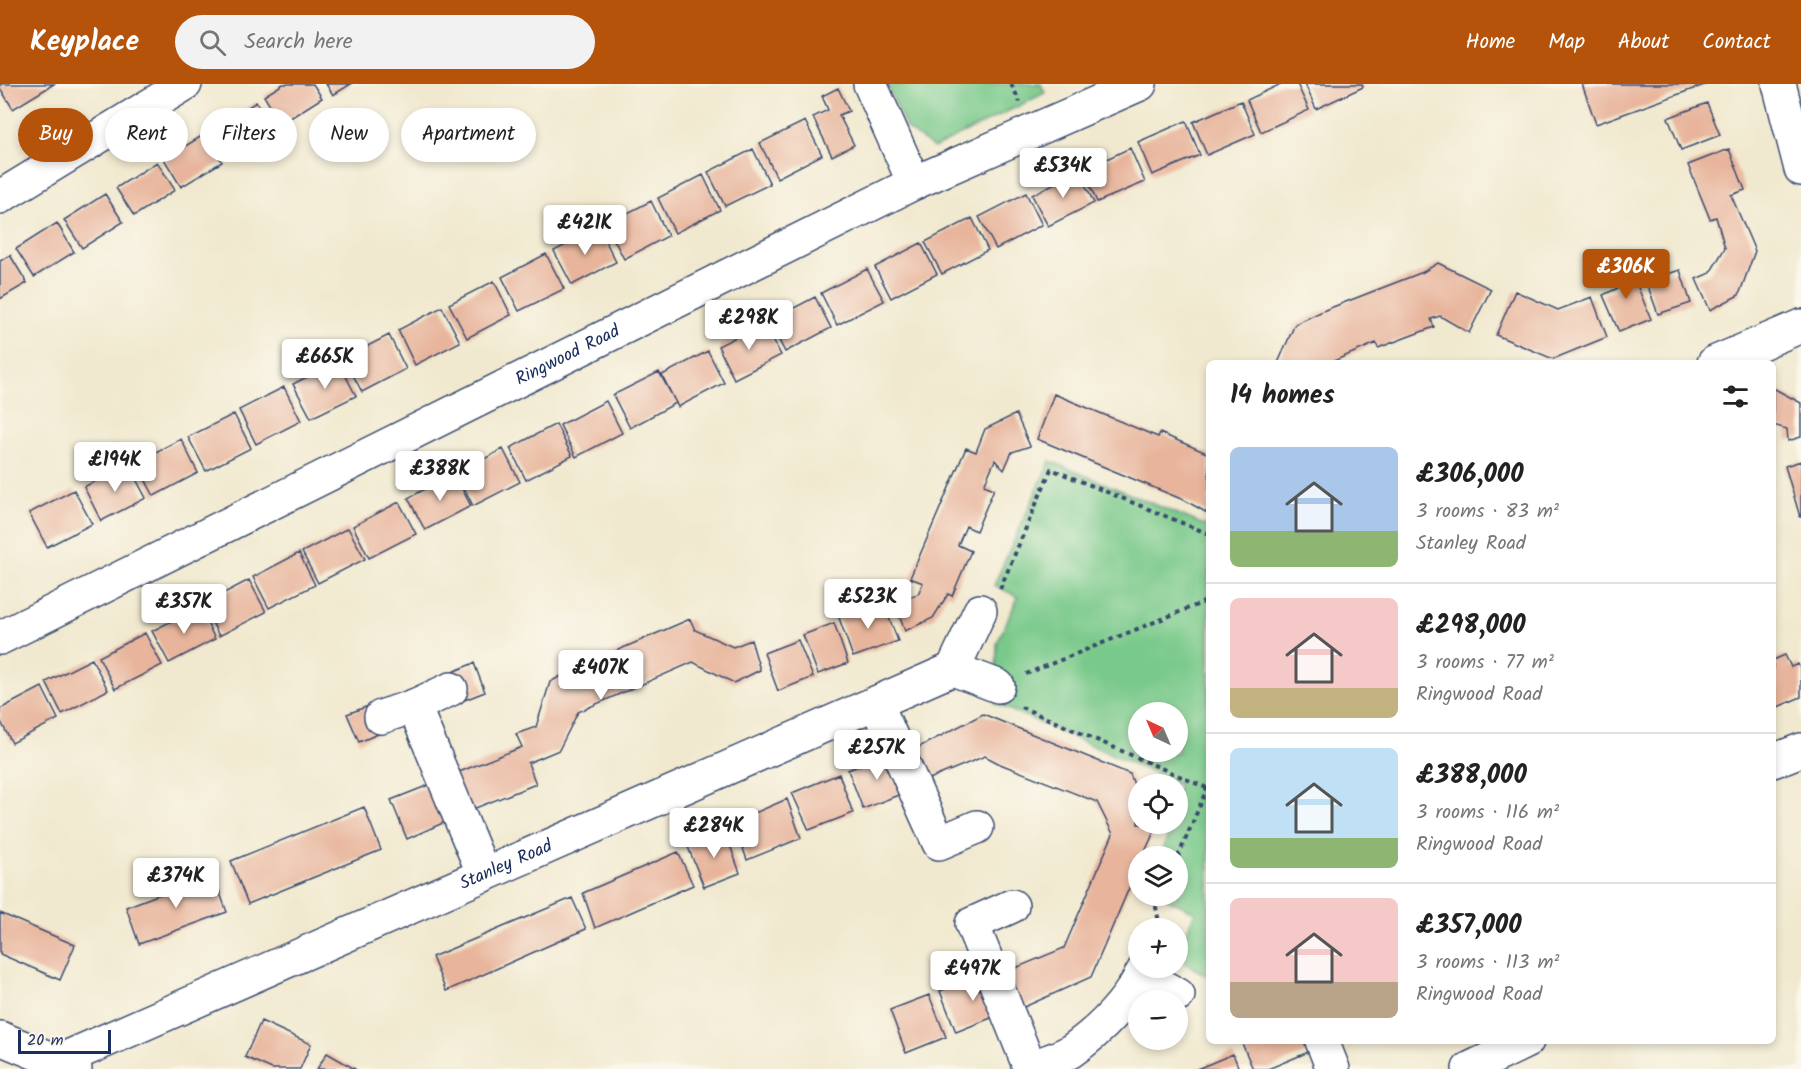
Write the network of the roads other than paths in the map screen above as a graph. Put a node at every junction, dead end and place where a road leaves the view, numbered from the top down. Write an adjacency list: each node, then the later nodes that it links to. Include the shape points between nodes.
1 (185, 84): 7 (street)
2 (870, 84): 6 (street)
3 (1140, 84): 6 (street, Ringwood Road)
4 (1779, 84): 5 (street)
5 (1801, 169)
6 (914, 183): 11 (street, Ringwood Road)
7 (0, 196)
8 (1801, 326): 9 (street)
9 (1721, 360)
10 (980, 611): 12 (street)
11 (0, 638)
12 (953, 669): 13 (street); 15 (street, Stanley Road)
13 (998, 686)
14 (451, 689): 16 (street)
15 (876, 703): 20 (street, via 939,843); 21 (street, Stanley Road)
16 (414, 706): 17 (street); 21 (street)
17 (381, 717)
18 (1801, 750): 19 (street)
19 (1776, 760)
20 (977, 827)
21 (484, 875): 29 (street, Stanley Road)
22 (1012, 906): 30 (street, via 972,924)
23 (1139, 978): 30 (street, via 1128,998 1070,1052)
24 (1153, 978): 25 (street)
25 (1171, 990)
26 (0, 1038): 29 (street)
27 (1323, 1044): 31 (street)
28 (1509, 1044): 32 (street)
29 (67, 1065)
30 (1029, 1069)
31 (1333, 1069)
32 (1469, 1069)

